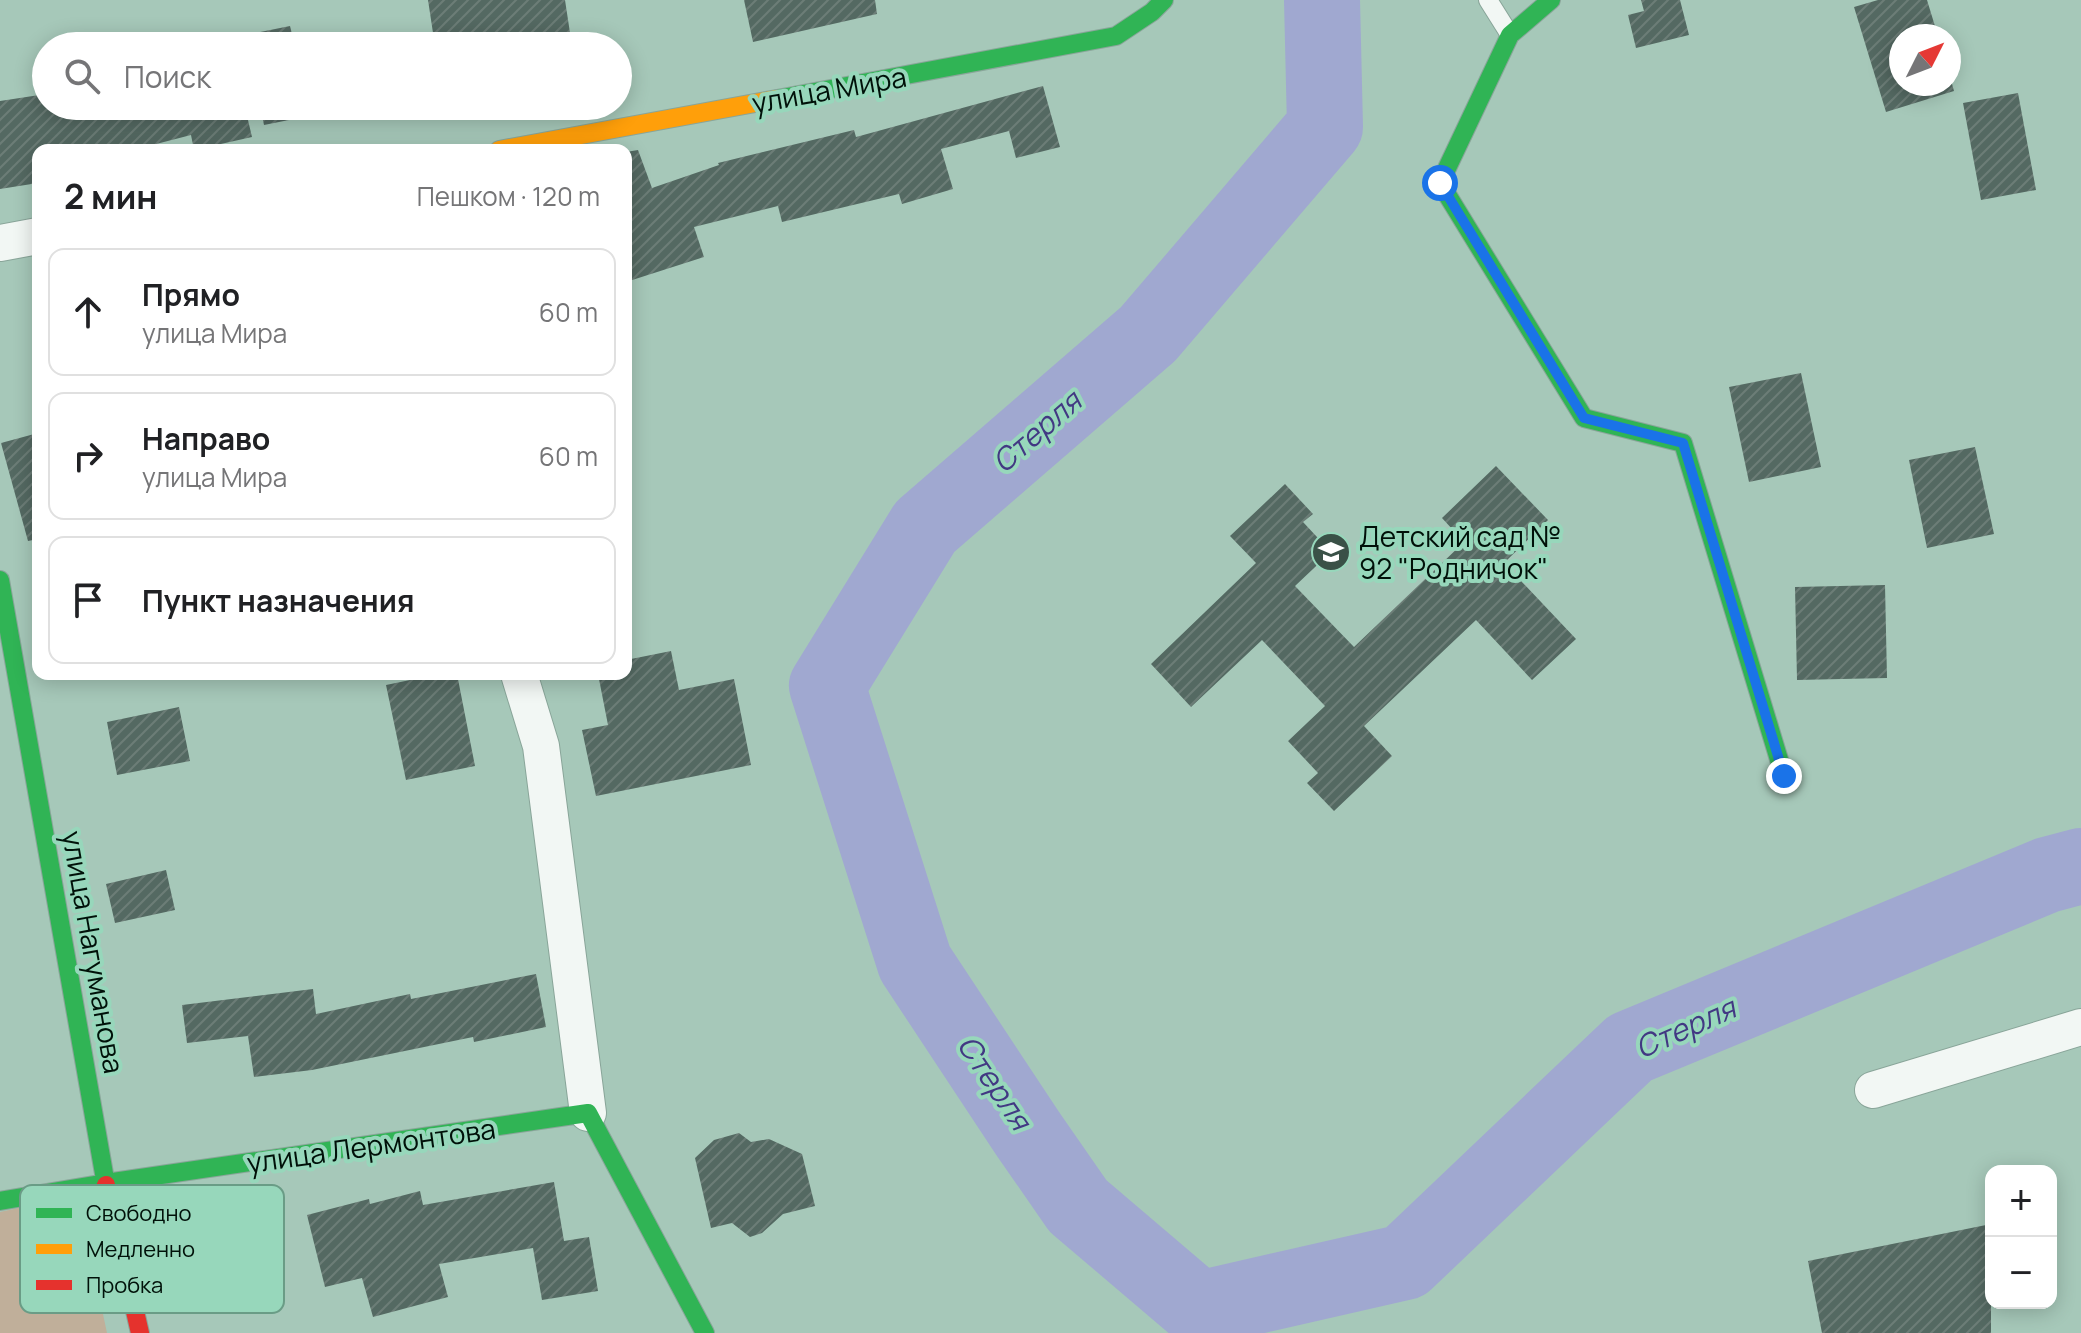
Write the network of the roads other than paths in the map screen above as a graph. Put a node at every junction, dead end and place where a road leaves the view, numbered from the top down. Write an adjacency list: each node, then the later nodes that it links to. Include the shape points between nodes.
1 (1488, 0): 4 (lane)
2 (1551, 0): 4 (street)
3 (1158, 6): 5 (street, улица Мира, via 1116,36)
4 (1510, 35): 10 (street, via 1440,183 1584,418 1683,443)
5 (531, 144)
6 (32, 237): 7 (street)
7 (0, 243)
8 (0, 580): 14 (street, улица Нагуманова)
9 (521, 680): 13 (street, via 541,746)
10 (1784, 776)
11 (2081, 1027): 12 (street)
12 (1873, 1090)
13 (588, 1113): 14 (street, улица Лермонтова); 20 (street)
14 (106, 1183): 15 (street, улица Лермонтова)
15 (94, 1185)
16 (20, 1198): 17 (street, улица Лермонтова)
17 (0, 1201)
18 (135, 1313): 19 (street, улица Нагуманова)
19 (140, 1333)
20 (705, 1333)

